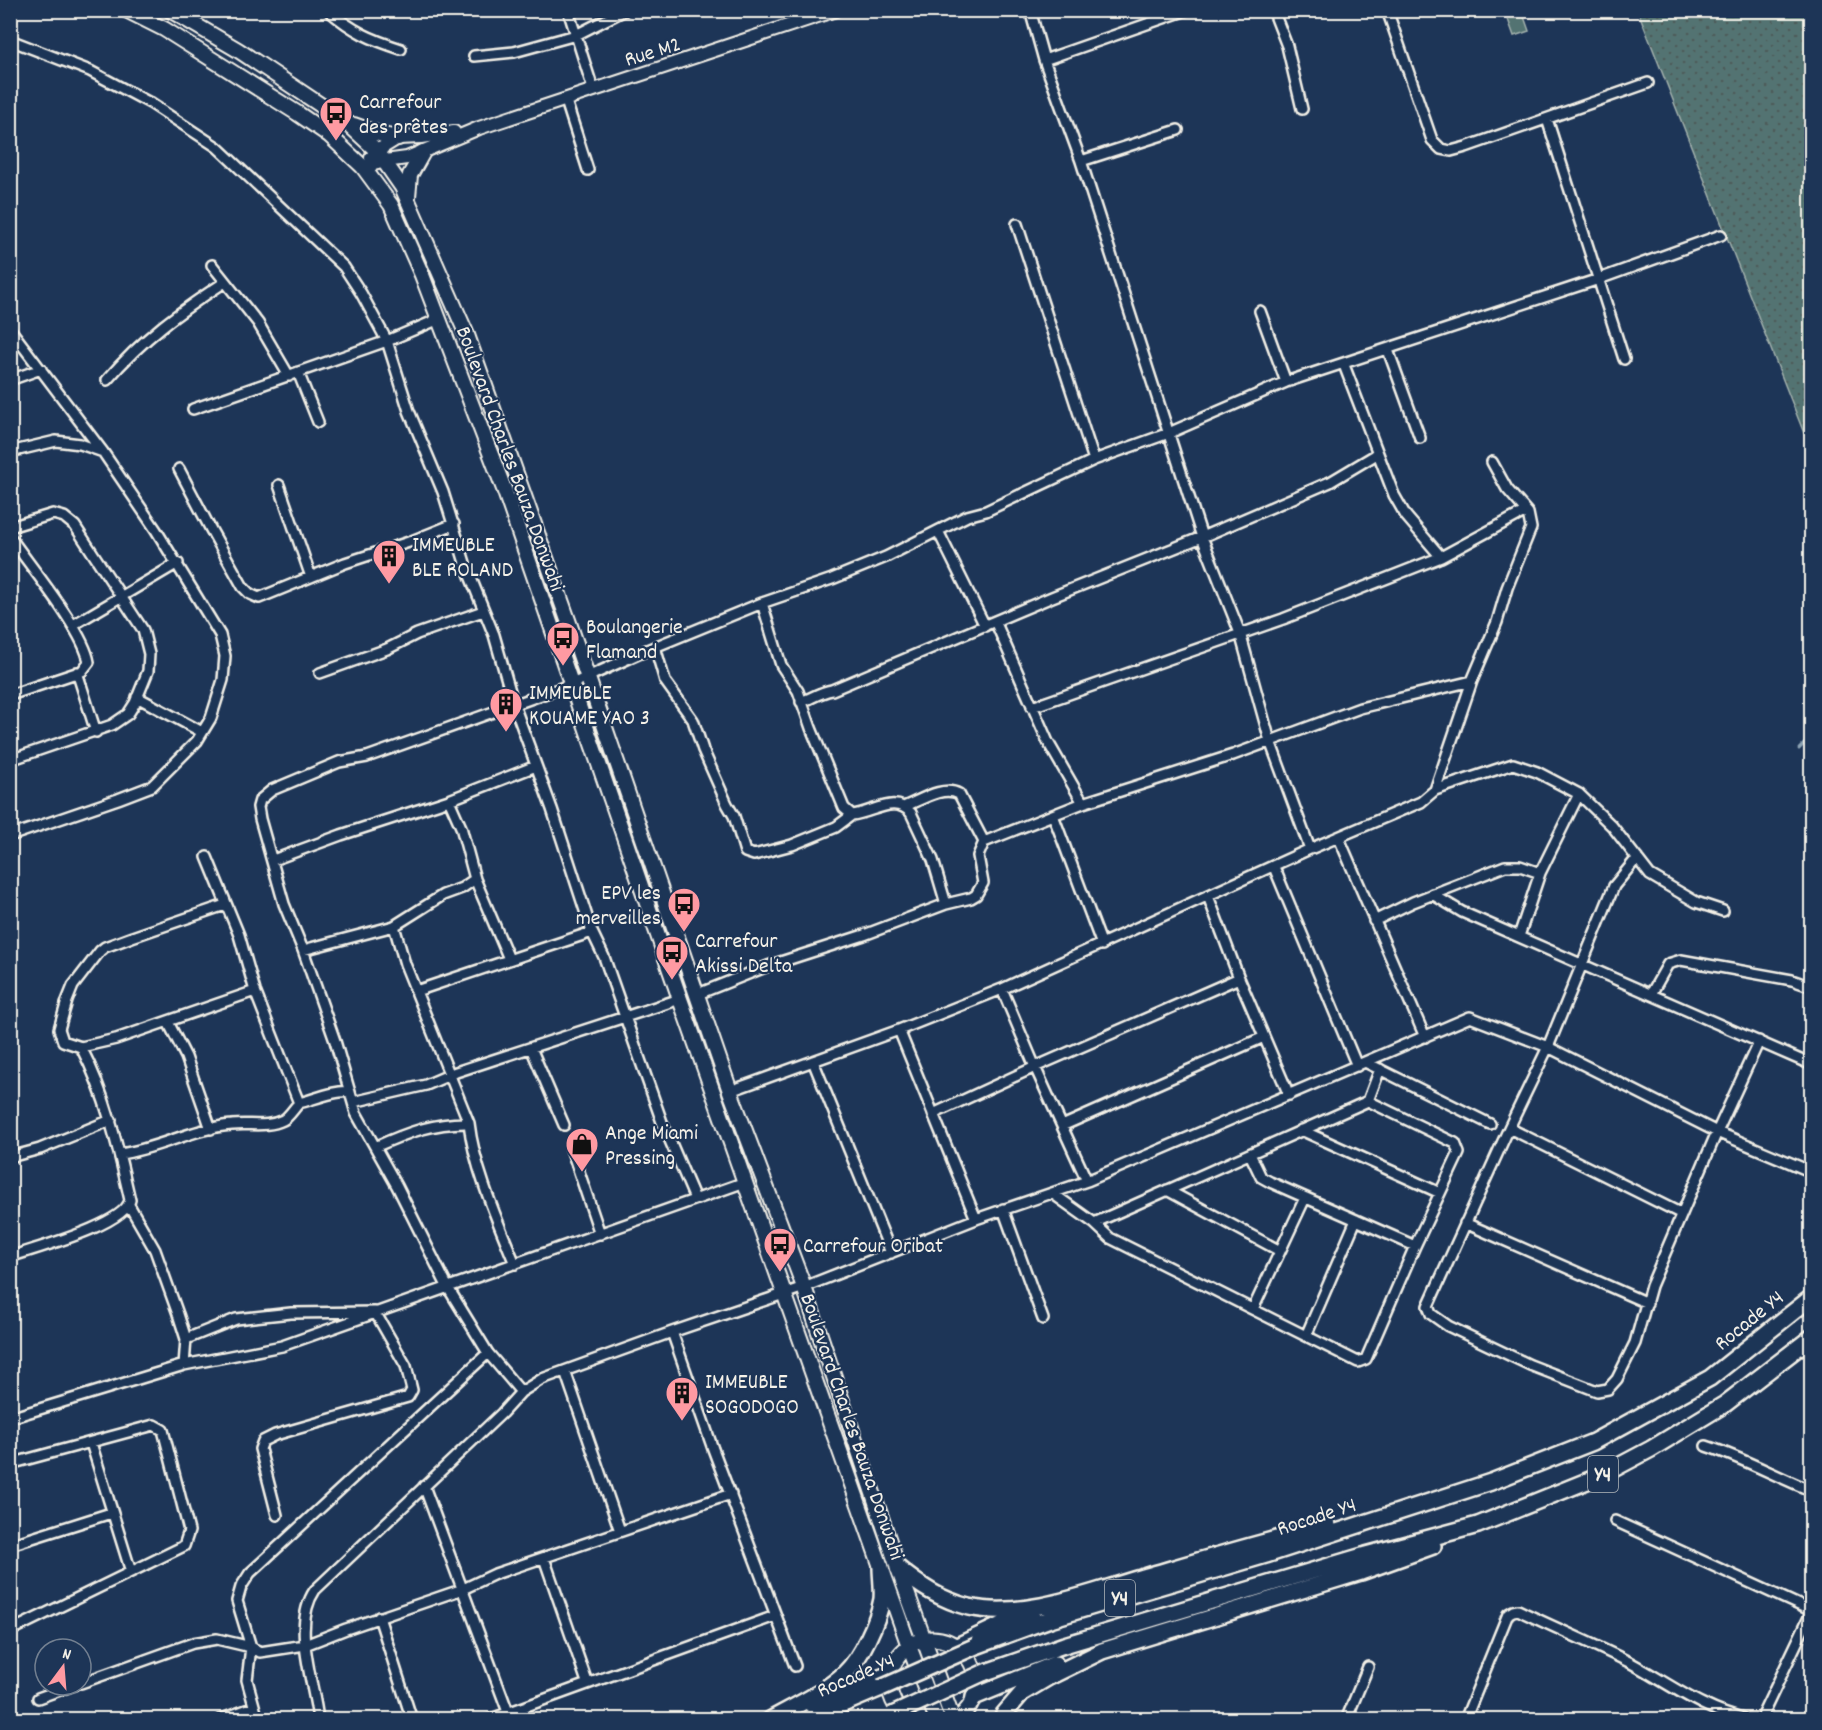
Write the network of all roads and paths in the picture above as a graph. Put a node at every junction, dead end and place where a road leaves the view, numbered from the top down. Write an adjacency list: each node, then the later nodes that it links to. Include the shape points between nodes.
1 (126, 10): 28 (main road, Boulevard Charles Bauza Donwahi, via 164,29 297,113)
2 (170, 10): 21 (main road, Boulevard Charles Bauza Donwahi)
3 (328, 10): 13 (street, via 366,38)
4 (568, 10): 11 (street)
5 (624, 10): 11 (street)
6 (836, 10): 17 (street, Rue M2)
7 (1030, 10): 15 (street)
8 (1187, 10): 15 (street)
9 (1273, 10): 19 (street, via 1287,46)
10 (1387, 10): 20 (street, via 1432,140 1441,149 1466,147)
11 (576, 35): 14 (street, via 514,51); 17 (street)
12 (10, 40): 39 (street, via 90,71 150,103 217,147 344,267)
13 (401, 50)
14 (474, 56)
15 (1044, 60): 27 (street)
16 (1648, 83): 20 (street)
17 (593, 89): 18 (street, Rue M2)
18 (566, 101): 22 (street, Rue M2); 29 (street)
19 (1302, 109)
20 (1547, 119): 34 (street)
21 (346, 122): 24 (main road); 26 (main road, Boulevard Charles Bauza Donwahi)
22 (479, 128): 24 (street, Rue M2); 25 (street, Rue M2)
23 (1178, 130): 27 (street)
24 (398, 138): 26 (street, Rue M2)
25 (423, 152): 26 (street, Rue M2, via 407,158); 30 (main road, via 410,174)
26 (381, 156): 28 (street, Rue M2); 30 (main road, Boulevard Charles Bauza Donwahi)
27 (1081, 161): 50 (street)
28 (363, 167): 37 (main road, Boulevard Charles Bauza Donwahi, via 391,205)
29 (588, 170)
30 (409, 202): 78 (main road, Boulevard Charles Bauza Donwahi, via 467,336)
31 (1017, 224): 55 (street)
32 (1721, 234): 34 (street)
33 (212, 265): 35 (street)
34 (1599, 279): 40 (street); 41 (street)
35 (225, 282): 44 (street); 46 (street, via 149,335)
36 (1260, 311): 47 (street)
37 (439, 319): 39 (street); 80 (main road, Boulevard Charles Bauza Donwahi)
38 (10, 328): 43 (street)
39 (387, 341): 44 (street); 60 (street, via 409,411)
40 (1388, 350): 42 (street); 51 (street)
41 (1624, 359)
42 (1344, 365): 47 (street); 54 (street)
43 (41, 369): 45 (street); 53 (street)
44 (294, 374): 48 (street); 49 (street)
45 (10, 380)
46 (107, 380)
47 (1286, 382): 50 (street)
48 (193, 409)
49 (318, 422)
50 (1168, 433): 55 (street); 64 (street)
51 (1420, 438)
52 (10, 452): 53 (street, via 56,441)
53 (103, 452): 66 (street)
54 (1377, 454): 64 (street, via 1330,482); 65 (street, via 1406,516)
55 (1094, 460): 62 (street)
56 (1492, 462): 59 (street, via 1507,489)
57 (179, 469): 67 (street, via 250,594 259,598)
58 (279, 484): 67 (street)
59 (1526, 511): 65 (street); 79 (street, via 1531,528)
60 (454, 524): 67 (street); 70 (street)
61 (10, 527): 68 (street, via 53,514 64,517 75,526)
62 (938, 531): 69 (street, via 832,579); 73 (street)
63 (10, 537): 72 (street)
64 (1202, 537): 71 (street); 74 (street)
65 (1441, 557): 74 (street)
66 (177, 563): 68 (street); 87 (street, via 220,635 225,656 223,680)
67 (310, 577)
68 (121, 597): 72 (street); 82 (street, via 143,630 149,654 148,671)
69 (762, 603): 75 (street); 83 (street, via 782,665)
70 (483, 611): 77 (street); 84 (street)
71 (996, 621): 73 (street); 85 (street)
72 (73, 625): 76 (street, via 89,662)
73 (985, 626): 83 (street)
74 (1240, 633): 85 (street); 88 (street)
75 (655, 647): 78 (street); 96 (street, via 665,681 693,720 745,852 754,855 792,845 836,827)
76 (77, 672): 81 (street); 86 (street)
77 (320, 673)
78 (587, 677): 80 (street); 126 (main road, Boulevard Charles Bauza Donwahi)
79 (1472, 681): 88 (street, via 1360,708); 91 (street)
80 (572, 684): 84 (street); 128 (main road, Boulevard Charles Bauza Donwahi)
81 (10, 695)
82 (137, 697): 86 (street, via 128,714); 87 (street)
83 (801, 702): 96 (street, via 844,808)
84 (514, 705): 90 (street); 104 (street, via 367,757 339,762 272,790 258,807)
85 (1032, 707): 94 (street)
86 (96, 732): 89 (street)
87 (202, 732): 98 (street, via 152,786)
88 (1270, 741): 94 (street); 101 (street)
89 (10, 760)
90 (536, 766): 93 (street); 115 (street)
91 (1435, 790): 92 (street, via 1513,764); 99 (street, via 1421,802)
92 (1579, 794): 103 (street); 106 (street)
93 (449, 800): 104 (street); 107 (street)
94 (1083, 803): 97 (street)
95 (906, 806): 96 (street, via 892,804); 100 (street, via 952,790 959,794); 110 (street, via 933,861)
96 (852, 815)
97 (1053, 815): 100 (street); 117 (street)
98 (10, 836)
99 (1339, 838): 101 (street); 113 (street)
100 (984, 842): 110 (street, via 978,856 983,883 979,891 971,898)
101 (1310, 849): 105 (street)
102 (207, 858): 111 (street)
103 (1637, 858): 112 (street, via 1657,880 1696,902); 120 (street, via 1614,886)
104 (273, 860): 118 (street, via 284,904)
105 (1274, 867): 109 (street); 139 (street)
106 (1540, 873): 108 (street, via 1505,866); 116 (street)
107 (475, 879): 114 (street); 119 (street)
108 (1432, 894): 113 (street); 116 (street, via 1462,912)
109 (1208, 896): 117 (street); 121 (street)
110 (946, 904): 126 (street)
111 (225, 905): 124 (street, via 239,935); 135 (street, via 100,951 74,986 59,1029 63,1041)
112 (1723, 911)
113 (1374, 921): 133 (street)
114 (394, 926): 118 (street); 125 (street)
115 (592, 932): 119 (street); 129 (street)
116 (1519, 936): 120 (street)
117 (1102, 945): 123 (street)
118 (303, 950): 145 (street)
119 (509, 959): 125 (street)
120 (1582, 964): 127 (street); 136 (street)
121 (1239, 978): 132 (street); 141 (street)
122 (1812, 987): 127 (street, via 1681,960 1668,964)
123 (1002, 988): 131 (street); 141 (street)
124 (255, 991): 130 (street); 149 (street)
125 (416, 991): 143 (street)
126 (698, 994): 144 (main road, Boulevard Charles Bauza Donwahi)
127 (1651, 994): 134 (street)
128 (680, 999): 129 (street); 167 (main road, Boulevard Charles Bauza Donwahi)
129 (625, 1016): 137 (street); 172 (street)
130 (168, 1022): 135 (street); 157 (street, via 186,1057)
131 (899, 1030): 138 (street); 150 (street)
132 (1264, 1037): 146 (street); 155 (street)
133 (1425, 1037): 136 (street, via 1470,1017); 139 (street)
134 (1759, 1041): 140 (street); 159 (street)
135 (81, 1047): 151 (street)
136 (1548, 1047): 156 (street); 159 (street)
137 (531, 1048): 143 (street); 154 (street)
138 (813, 1061): 144 (street); 183 (street)
139 (1361, 1064): 142 (street); 146 (street)
140 (1812, 1065)
141 (1035, 1067): 150 (street); 155 (street)
142 (1380, 1069): 147 (street); 153 (street)
143 (450, 1075): 148 (street, via 426,1085); 152 (street)
144 (730, 1091): 187 (main road, Boulevard Charles Bauza Donwahi)
145 (350, 1092): 148 (street); 149 (street, via 341,1089)
146 (1289, 1095): 166 (street)
147 (1368, 1101): 158 (street); 170 (street, via 1455,1143 1459,1153)
148 (353, 1102): 160 (street)
149 (299, 1103): 157 (street, via 284,1120)
150 (933, 1114): 176 (street)
151 (111, 1120): 162 (street); 164 (street)
152 (469, 1123): 160 (street, via 447,1122); 185 (street, via 470,1138)
153 (1490, 1124)
154 (564, 1125)
155 (1062, 1126): 166 (street)
156 (1509, 1128): 175 (street); 179 (street)
157 (211, 1129): 162 (street)
158 (1301, 1130): 163 (street); 170 (street)
159 (1717, 1132): 165 (street); 175 (street)
160 (375, 1147): 186 (street)
161 (571, 1148): 180 (street)
162 (120, 1154): 173 (street)
163 (1250, 1154): 168 (street); 171 (street, via 1261,1177)
164 (10, 1157)
165 (1812, 1172)
166 (1087, 1181): 169 (street)
167 (745, 1182): 172 (street); 188 (main road, Boulevard Charles Bauza Donwahi)
168 (1167, 1191): 178 (street); 182 (street)
169 (1052, 1193): 174 (street); 178 (street)
170 (1440, 1194): 181 (street)
171 (1305, 1197): 177 (street); 182 (street)
172 (695, 1199): 180 (street)
173 (129, 1205): 184 (street, via 92,1230); 197 (street, via 155,1250)
174 (1003, 1209): 176 (street); 193 (street)
175 (1682, 1214): 190 (street)
176 (976, 1219): 183 (street)
177 (1356, 1220): 181 (street); 195 (street)
178 (1094, 1223): 191 (street, via 1110,1238)
179 (1465, 1223): 190 (street); 190 (street, via 1428,1306 1431,1314 1530,1365 1597,1391 1608,1389 1635,1343)
180 (600, 1234): 185 (street)
181 (1415, 1246): 195 (street, via 1366,1359 1358,1362)
182 (1281, 1251): 191 (street)
183 (891, 1252): 187 (street)
184 (10, 1257)
185 (515, 1264): 186 (street)
186 (447, 1286): 192 (street); 198 (street)
187 (804, 1287): 188 (street); 218 (main road, Boulevard Charles Bauza Donwahi)
188 (785, 1293): 194 (street); 217 (main road, Boulevard Charles Bauza Donwahi)
189 (1812, 1297): 209 (highway, Rocade Y4 / Y4, via 1710,1378 1593,1442)
190 (1647, 1303)
191 (1253, 1309): 195 (street)
192 (375, 1312): 197 (street, via 291,1313 236,1319); 199 (street, via 282,1346); 211 (street, via 406,1366 412,1390 408,1397 263,1441 260,1449)
193 (1043, 1319)
194 (672, 1332): 200 (street); 208 (street)
195 (1306, 1336)
196 (1812, 1337): 213 (highway, Y4, via 1725,1404 1651,1449 1602,1474)
197 (186, 1339): 199 (street)
198 (488, 1353): 201 (street); 230 (street, via 250,1573 237,1601)
199 (184, 1365): 202 (street)
200 (565, 1371): 201 (street); 214 (street)
201 (521, 1392): 206 (street)
202 (10, 1418)
203 (91, 1443): 205 (street); 210 (street); 219 (street, via 154,1425 162,1430 189,1536 184,1546)
204 (1706, 1446): 207 (street)
205 (10, 1464)
206 (424, 1486): 220 (street); 227 (street, via 315,1590 305,1617)
207 (1812, 1491)
208 (731, 1494): 214 (street); 223 (street)
209 (1436, 1500): 221 (highway, via 1281,1537); 248 (highway, Rocade Y4 / Y4, bridge, via 1050,1619)
210 (111, 1514): 215 (street); 219 (street)
211 (277, 1515)
212 (1615, 1521): 222 (street)
213 (1478, 1525): 231 (highway, via 1371,1568); 240 (highway, Y4, bridge, via 1064,1645 983,1674)
214 (620, 1531): 216 (street)
215 (10, 1545)
216 (544, 1558): 220 (street); 236 (street)
217 (881, 1567): 228 (main road, Boulevard Charles Bauza Donwahi); 247 (highway, via 878,1615 846,1672 815,1695)
218 (898, 1568): 221 (highway, via 944,1600 970,1608 996,1610); 226 (main road, Boulevard Charles Bauza Donwahi)
219 (131, 1572): 225 (street)
220 (463, 1589): 224 (street); 239 (street)
221 (1063, 1601): 229 (highway)
222 (1812, 1611): 256 (street)
223 (776, 1616): 232 (street); 236 (street)
224 (379, 1617): 227 (street); 245 (street)
225 (10, 1631)
226 (923, 1640): 228 (main road); 229 (main road, via 946,1641); 251 (main road, Boulevard Charles Bauza Donwahi)
227 (305, 1645): 230 (street, via 260,1652); 244 (street)
228 (909, 1646): 234 (main road, via 893,1663); 250 (main road, Boulevard Charles Bauza Donwahi)
229 (957, 1646): 237 (main road, via 974,1669)
230 (250, 1647): 235 (street, via 217,1639 193,1643); 238 (street, via 247,1680)
231 (1102, 1651): 237 (highway, via 1055,1664); 252 (highway, via 1022,1694)
232 (795, 1666)
233 (1368, 1667): 253 (street)
234 (890, 1674): 247 (highway); 249 (main road, via 892,1699)
235 (93, 1679)
236 (587, 1682): 239 (street)
237 (975, 1697): 251 (main road, via 970,1707)
238 (254, 1707): 242 (street); 243 (street)
239 (510, 1716): 246 (street)
240 (886, 1717)
241 (1466, 1717): 254 (street); 255 (street, via 1508,1614 1518,1610 1686,1695 1733,1717)
242 (219, 1719)
243 (258, 1719)
244 (318, 1719)
245 (412, 1719)
246 (488, 1719)
247 (771, 1719)
248 (805, 1719)
249 (909, 1719)
250 (937, 1719)
251 (955, 1719)
252 (1002, 1719)
253 (1346, 1719)
254 (1476, 1719)
255 (1747, 1719)
256 (1760, 1719)

